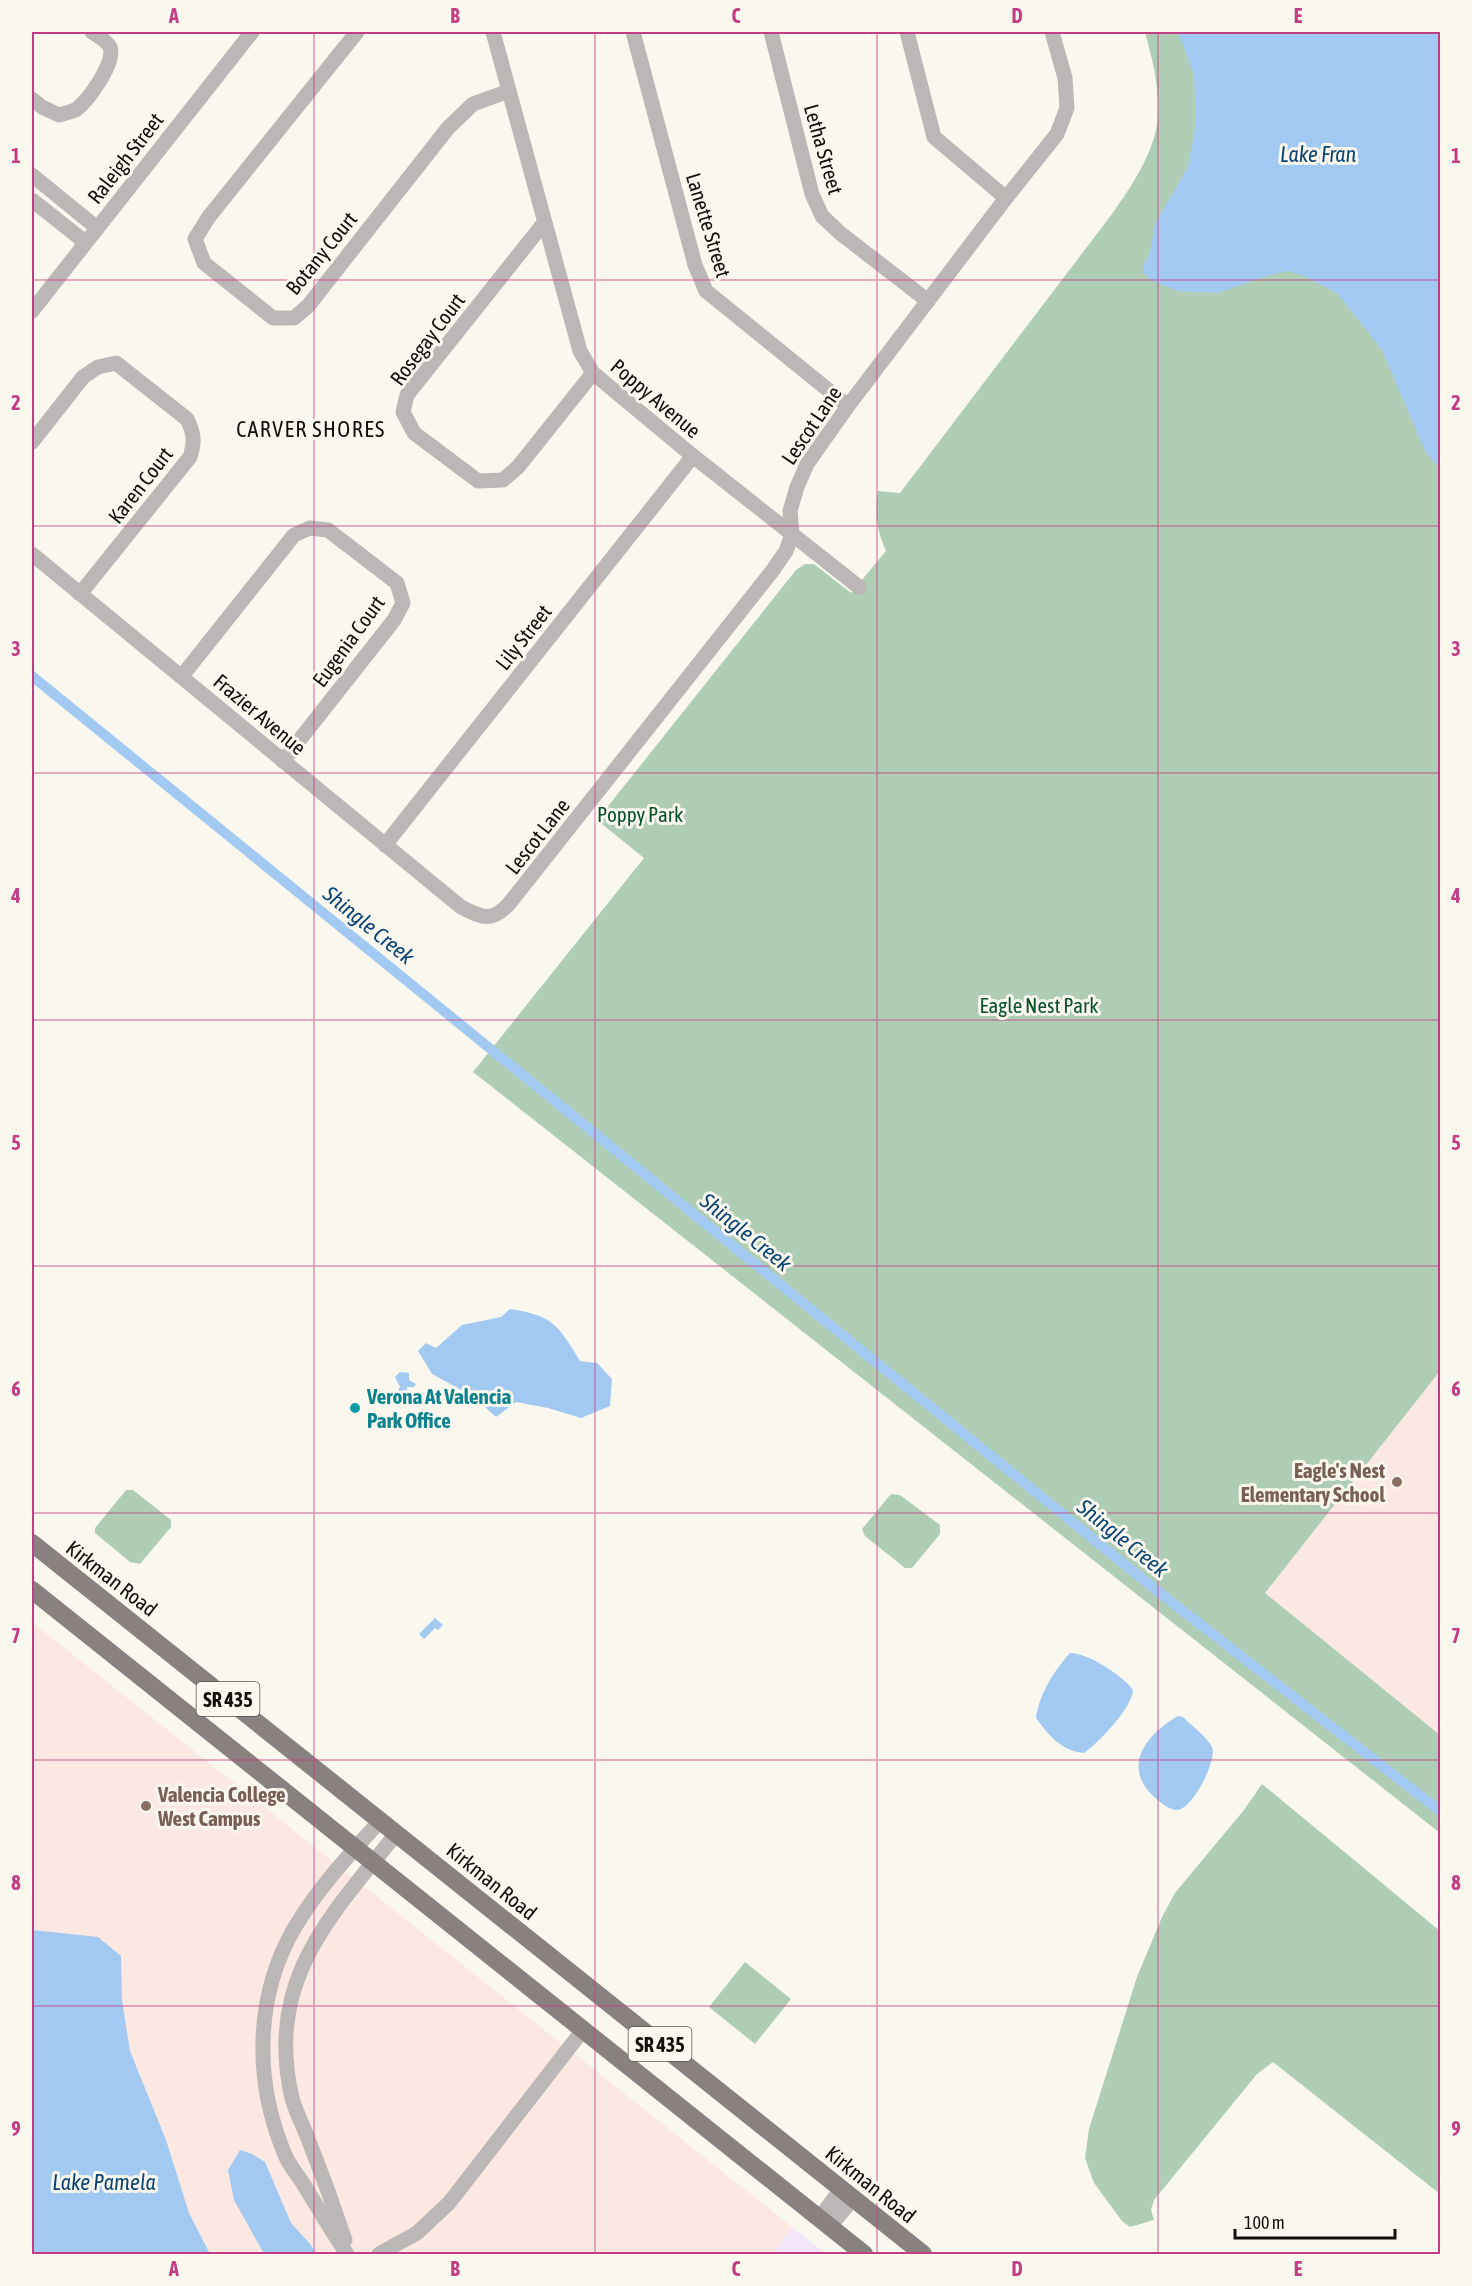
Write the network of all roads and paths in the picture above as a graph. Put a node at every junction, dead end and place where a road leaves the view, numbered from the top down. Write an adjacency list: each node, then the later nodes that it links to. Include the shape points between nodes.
1 (92, 32): 10 (street, via 109,45 112,56 83,103 75,111 59,115)
2 (252, 32): 15 (street, Raleigh Street)
3 (357, 32): 9 (street, Botany Court, via 195,239 204,263 273,318 294,318 308,306 448,128 473,105)
4 (493, 32): 9 (street, Poppy Avenue)
5 (633, 32): 20 (street, Lanette Street, via 695,265 706,291)
6 (771, 32): 17 (street, Letha Street, via 812,194 822,216)
7 (906, 32): 12 (street, via 934,137)
8 (1052, 32): 12 (street, Lescot Lane, via 1065,78 1067,108 1057,134)
9 (509, 91): 14 (street, Poppy Avenue)
10 (37, 103)
11 (32, 175): 15 (street)
12 (1006, 198): 17 (street, Lescot Lane)
13 (32, 200): 16 (street)
14 (544, 223): 19 (street, Poppy Avenue, via 580,351); 19 (street, Rosegay Court, via 407,395 403,412 414,433 478,481 503,480 518,467)
15 (97, 228): 16 (street, Raleigh Street)
16 (85, 242): 18 (street, Raleigh Street)
17 (928, 301): 20 (street, Lescot Lane)
18 (32, 311)
19 (593, 373): 22 (street, Poppy Avenue)
20 (848, 406): 23 (street, Lescot Lane, via 807,464 790,511)
21 (32, 442): 26 (street, Karen Court, via 83,377 98,367 116,363 187,419 193,430 190,457)
22 (693, 456): 23 (street, Poppy Avenue); 29 (street, Lily Street)
23 (792, 534): 25 (street, Poppy Avenue); 30 (street, Lescot Lane, via 773,570 508,905 498,916 482,917)
24 (32, 554): 26 (street, Frazier Avenue)
25 (859, 587)
26 (80, 594): 27 (street, Frazier Avenue)
27 (182, 676): 28 (street, Frazier Avenue); 28 (street, Eugenia Court, via 294,535 310,528 328,530 397,583 402,603 394,620)
28 (283, 761): 29 (street, Frazier Avenue)
29 (385, 845): 30 (street, Frazier Avenue)
30 (461, 907)
31 (32, 1543): 33 (main road, Kirkman Road / SR 435)
32 (32, 1590): 35 (main road, SR 435)
33 (380, 1821): 34 (main road, Kirkman Road / SR 435); 35 (street)
34 (396, 1834): 36 (street); 38 (main road, Kirkman Road / SR 435)
35 (356, 1849): 36 (main road, SR 435); 40 (street, via 295,1927 274,1973 262,2050 267,2097 283,2153)
36 (373, 1863): 37 (main road, SR 435); 40 (street, via 319,1933 288,2007 286,2061 293,2101)
37 (583, 2030): 39 (main road, SR 435); 41 (street, via 449,2203 417,2234)
38 (847, 2194): 39 (street); 43 (main road, Kirkman Road / SR 435)
39 (824, 2223): 42 (main road, SR 435)
40 (349, 2254)
41 (380, 2254)
42 (864, 2254)
43 (923, 2254)

